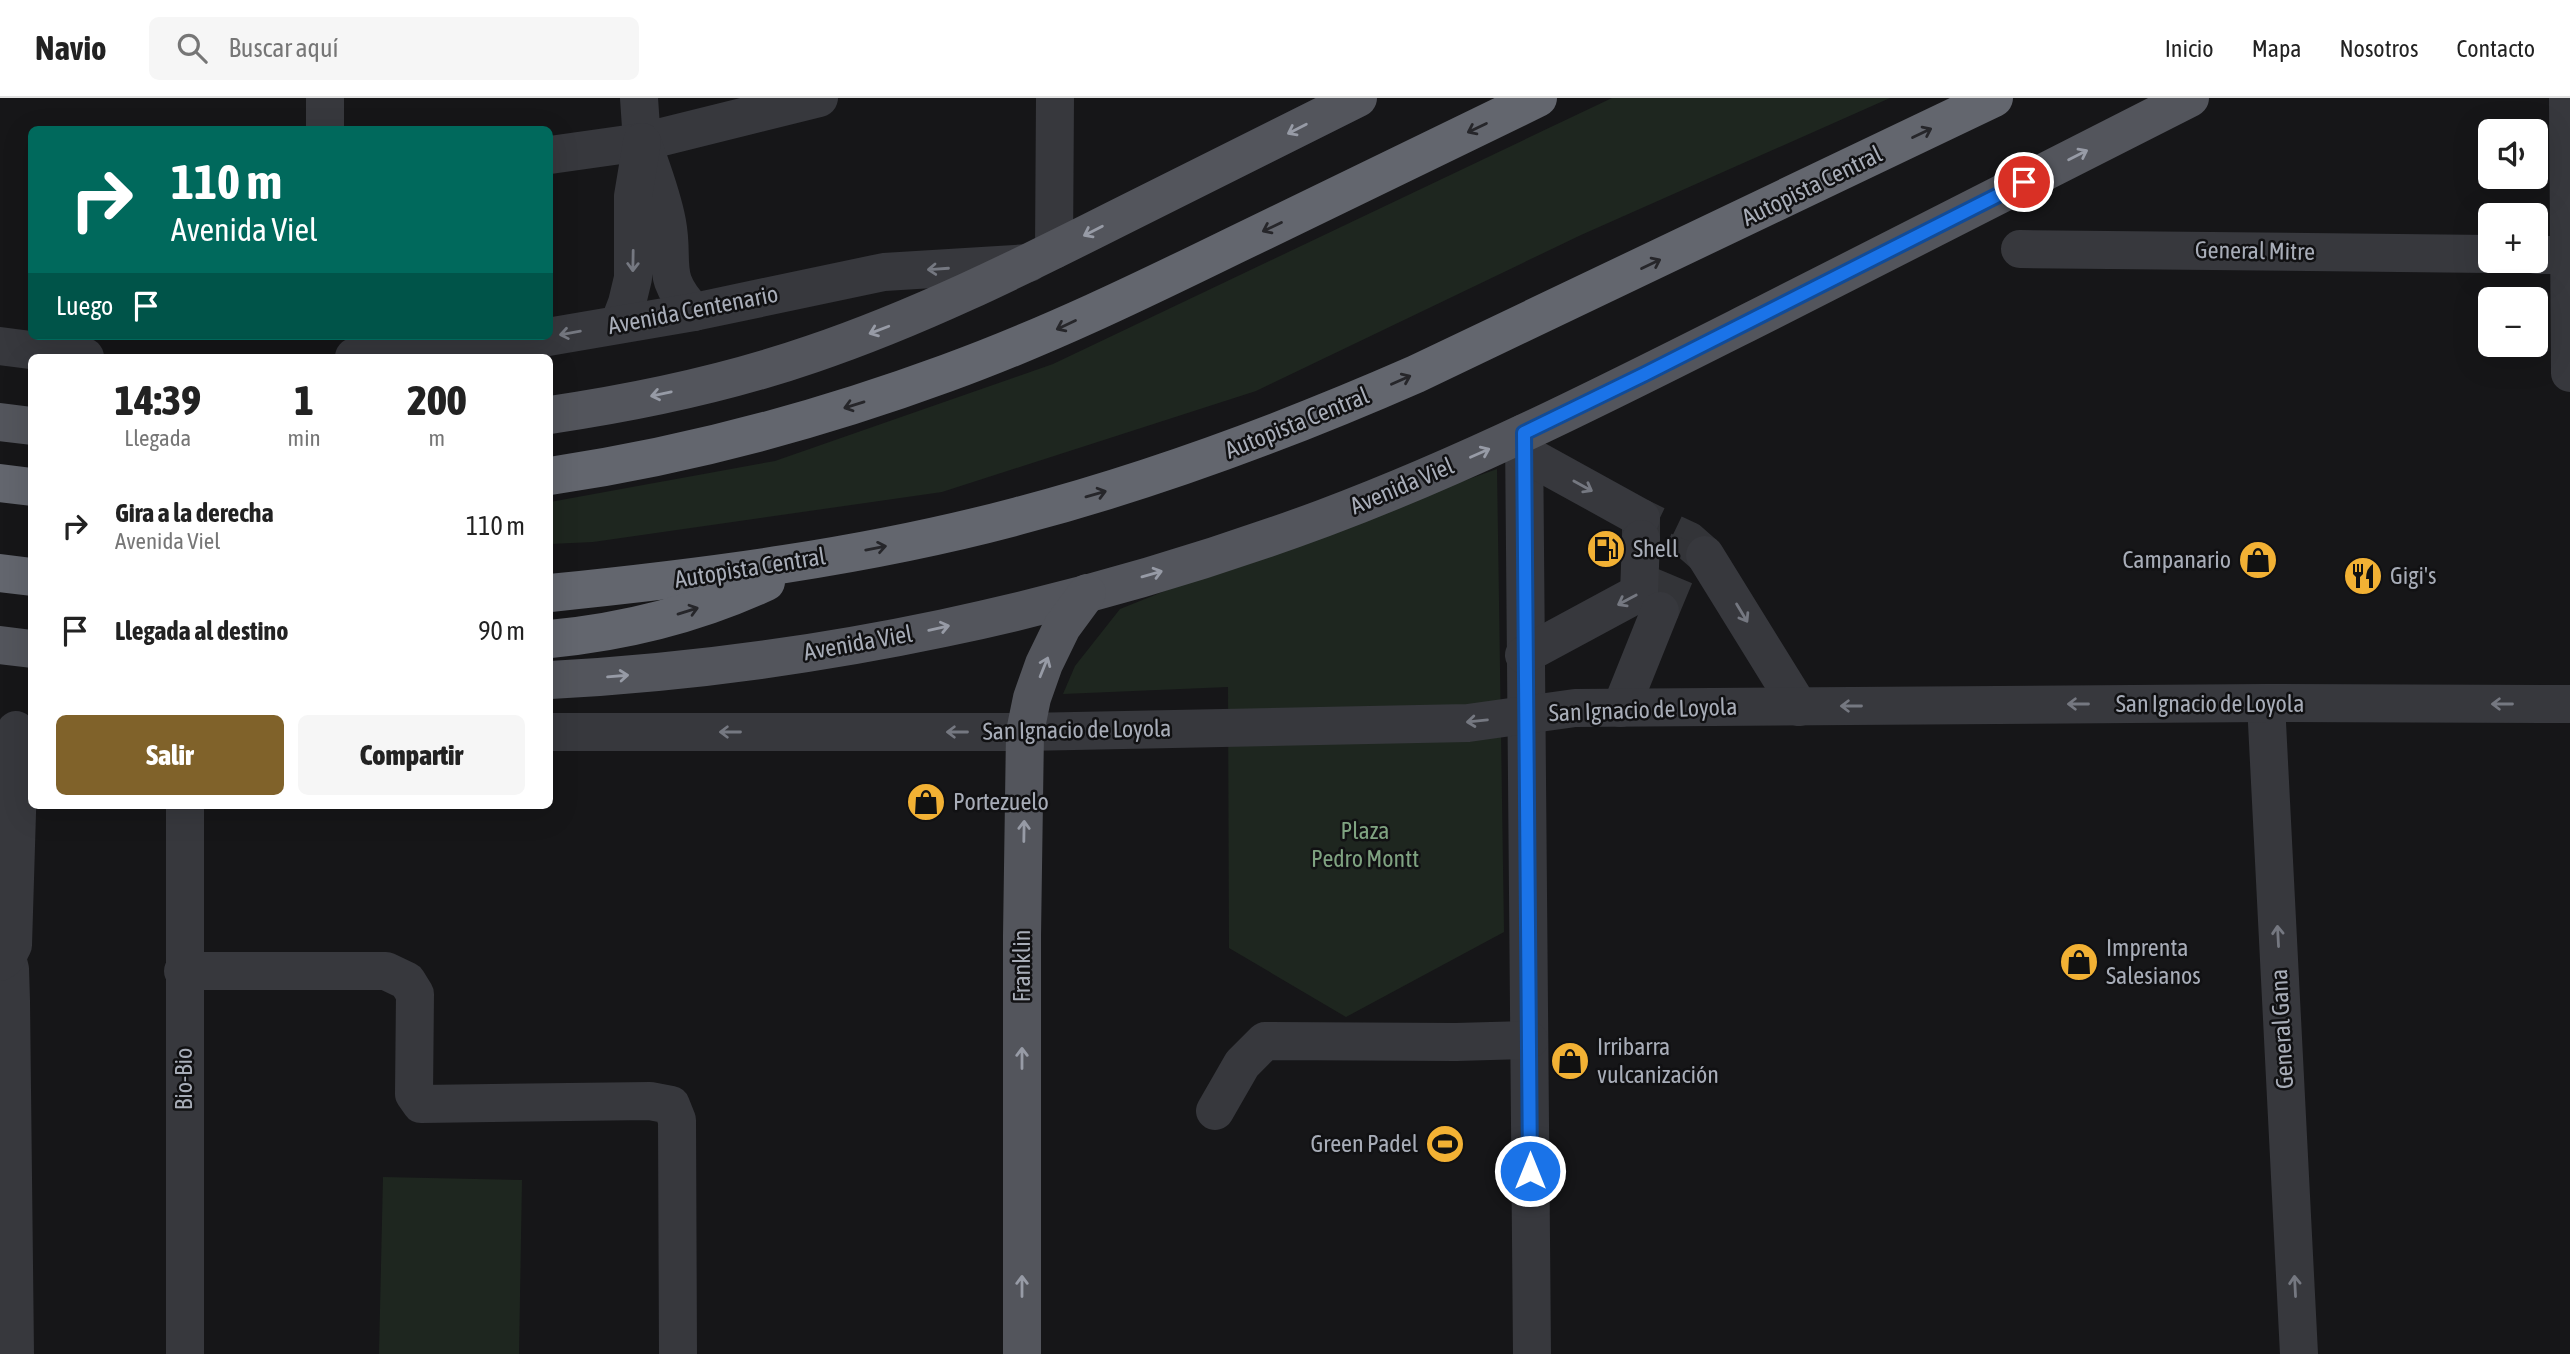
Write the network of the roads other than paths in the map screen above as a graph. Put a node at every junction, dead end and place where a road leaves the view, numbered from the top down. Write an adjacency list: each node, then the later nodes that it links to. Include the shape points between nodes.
1 (325, 98): 10 (street)
2 (639, 98): 11 (street)
3 (819, 98): 11 (street)
4 (1055, 98): 17 (street)
5 (1358, 98): 17 (main road, one-way to 17)
6 (1538, 98): 30 (highway, one-way to 30, via 1071,323 948,373 686,451)
7 (1994, 98): 34 (highway, Autopista Central, one-way to 7, via 914,541 1121,487 1320,416 1589,293)
8 (2190, 98): 29 (main road, Avenida Viel, one-way to 8, via 1645,374)
9 (2568, 98): 16 (street)
10 (326, 126)
11 (642, 142): 12 (street); 18 (street, via 668,225 670,273 677,295); 19 (street, one-way to 19, via 633,196 633,278)
12 (553, 155)
13 (2020, 249): 14 (street, General Mitre)
14 (2478, 254)
15 (2548, 255): 16 (street)
16 (2570, 255): 25 (street)
17 (1042, 257): 18 (street, Avenida Centenario, one-way to 18, via 884,272); 26 (main road, one-way to 26, via 959,297 811,355 737,377)
18 (694, 312): 19 (street, Avenida Centenario)
19 (619, 324): 20 (street, Avenida Centenario, one-way to 20)
20 (553, 336)
21 (529, 340): 24 (street, Avenida Centenario, one-way to 24)
22 (0, 346): 23 (street)
23 (62, 354)
24 (389, 354)
25 (2570, 373)
26 (553, 414)
27 (0, 422): 28 (main road)
28 (28, 426)
29 (1524, 444): 38 (main road, Avenida Viel, one-way to 29, via 1322,518); 43 (street); 43 (street, one-way to 43, via 1641,528 1639,593)
30 (553, 475)
31 (0, 483): 32 (highway)
32 (28, 486)
33 (1705, 555): 47 (street, one-way to 47)
34 (808, 561): 37 (highway, Autopista Central); 40 (highway, one-way to 34, via 716,603)
35 (0, 573): 36 (highway)
36 (28, 576)
37 (553, 593)
38 (1087, 593): 44 (main road, Avenida Viel, one-way to 38, via 801,654 910,635); 52 (main road, Franklin, one-way to 38, via 1044,664 1062,627)
39 (1660, 611): 48 (street)
40 (553, 638)
41 (0, 645): 42 (main road)
42 (28, 648)
43 (1524, 655): 49 (street)
44 (553, 680)
45 (2266, 703): 46 (street, San Ignacio de Loyola, one-way to 45); 47 (street, San Ignacio de Loyola, one-way to 47); 63 (street, General Gana, one-way to 45)
46 (2570, 704)
47 (1799, 706): 48 (street, San Ignacio de Loyola)
48 (1621, 708): 49 (street, San Ignacio de Loyola)
49 (1527, 715): 52 (street, San Ignacio de Loyola, one-way to 52, via 1468,723); 56 (street)
50 (16, 730): 54 (street, via 13,945)
51 (553, 732): 52 (street, San Ignacio de Loyola, one-way to 51)
52 (1025, 732): 61 (main road, Franklin, one-way to 52)
53 (185, 809): 55 (street, Bio-Bio)
54 (3, 960): 58 (street, via 10,980)
55 (183, 971): 59 (street, Bio-Bio); 60 (street, via 386,971 407,981 415,994 414,1094 421,1104 650,1101 671,1105 677,1120)
56 (1529, 1040): 57 (street, via 1265,1041 1242,1064); 62 (street)
57 (1215, 1111)
58 (15, 1354)
59 (184, 1354)
60 (678, 1354)
61 (1022, 1354)
62 (1532, 1354)
63 (2299, 1354)

